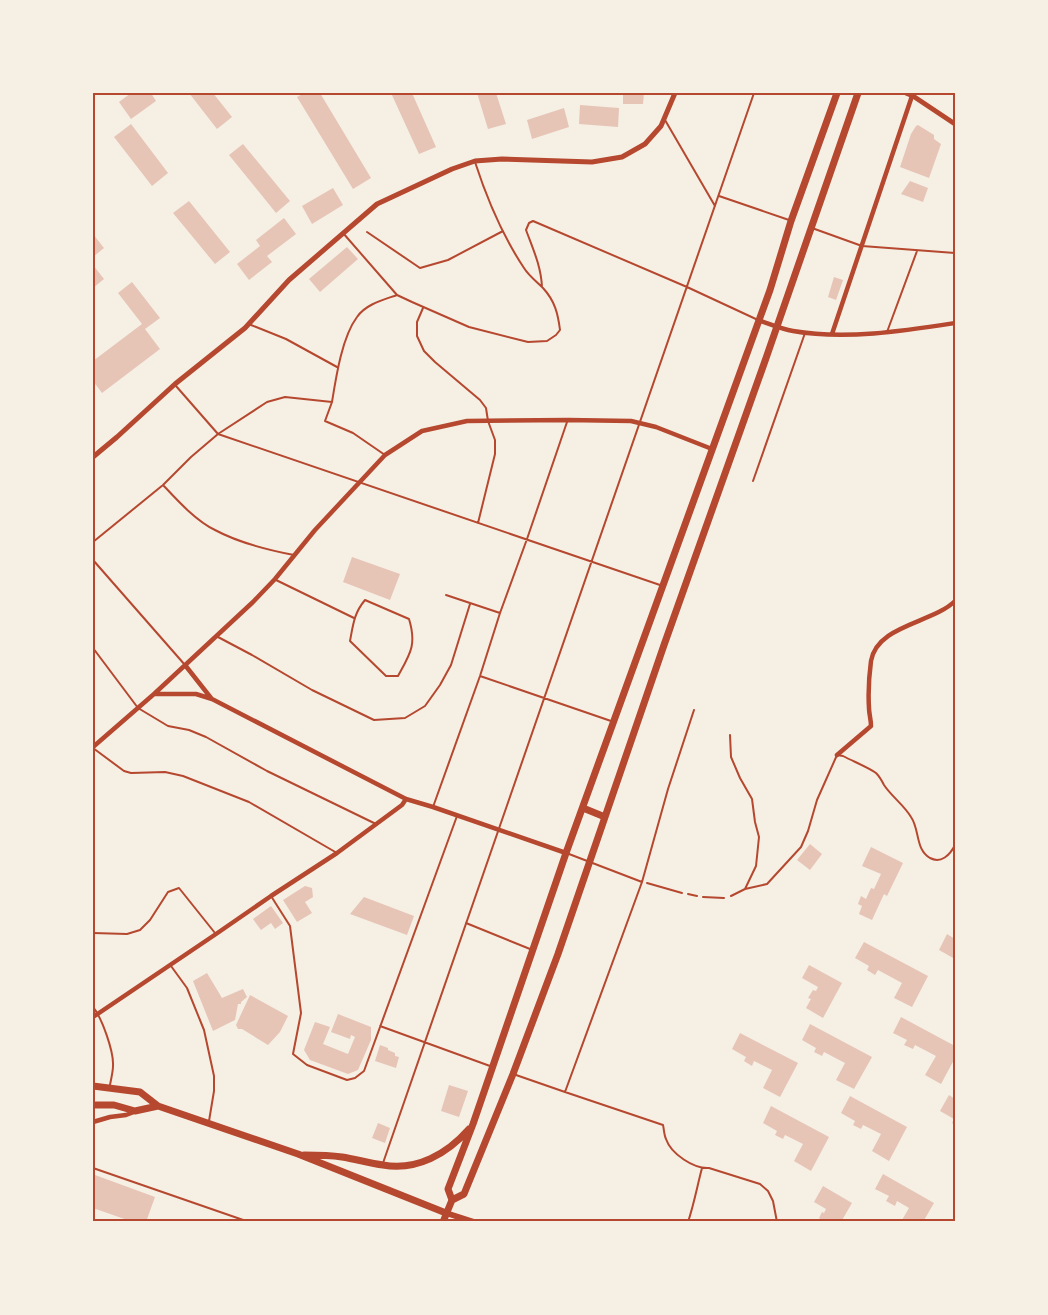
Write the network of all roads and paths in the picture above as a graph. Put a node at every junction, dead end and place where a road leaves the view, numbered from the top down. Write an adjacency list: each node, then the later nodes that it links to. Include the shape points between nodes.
1 (675, 93): 7 (street)
2 (754, 93): 10 (lane)
3 (837, 93): 12 (main road)
4 (858, 93): 13 (main road)
5 (906, 93): 6 (street)
6 (913, 94): 8 (street); 17 (street)
7 (664, 118): 9 (street, via 645,144 622,157 592,162); 11 (lane)
8 (955, 124)
9 (475, 161): 14 (lane); 16 (street, via 377,204)
10 (719, 196): 11 (lane); 12 (lane)
11 (715, 206): 21 (lane)
12 (791, 221): 24 (main road)
13 (812, 228): 17 (lane); 27 (main road)
14 (503, 231): 15 (lane, via 448,260 420,268); 20 (lane, via 532,279)
15 (367, 232)
16 (343, 233): 22 (lane); 26 (street, via 290,280)
17 (862, 246): 18 (lane); 30 (street)
18 (917, 251): 19 (lane); 28 (lane)
19 (955, 253)
20 (542, 287): 21 (lane, via 526,230 533,221); 23 (lane, via 557,311 560,330 547,341 528,342 469,327)
21 (687, 287): 24 (lane); 36 (lane)
22 (398, 295): 23 (lane); 31 (lane, via 373,303 357,316)
23 (424, 307): 35 (lane, via 417,322 417,336 424,351 480,400)
24 (758, 320): 27 (street); 38 (main road)
25 (955, 323): 28 (street)
26 (249, 324): 31 (lane); 32 (street)
27 (777, 327): 29 (street); 74 (main road)
28 (887, 332): 30 (street)
29 (805, 333): 30 (street); 41 (lane)
30 (832, 334)
31 (338, 367): 33 (lane)
32 (175, 384): 37 (lane); 40 (street)
33 (332, 402): 37 (lane, via 285,397 267,402); 39 (lane, via 325,421 353,433)
34 (568, 420): 35 (street); 36 (street); 45 (lane)
35 (488, 421): 39 (street, via 422,431); 44 (lane, via 495,454)
36 (640, 423): 38 (street); 49 (lane)
37 (218, 434): 42 (lane); 43 (lane)
38 (712, 448): 51 (main road)
39 (385, 455): 42 (street)
40 (93, 457)
41 (753, 481)
42 (359, 483): 44 (lane); 47 (street)
43 (163, 485): 46 (lane); 47 (lane, via 213,530)
44 (478, 523): 45 (lane)
45 (527, 539): 49 (lane); 55 (lane)
46 (93, 542)
47 (294, 555): 50 (street)
48 (93, 560): 59 (lane)
49 (592, 562): 51 (lane); 62 (lane)
50 (275, 579): 56 (lane); 57 (street)
51 (663, 586): 66 (main road)
52 (446, 595): 54 (lane)
53 (955, 601): 69 (street, via 894,632 879,645 872,658 869,681 871,726)
54 (470, 604): 55 (lane); 57 (lane, via 451,665 440,685 425,706 405,718 374,720)
55 (500, 613): 60 (lane)
56 (354, 618): 56 (lane, via 351,641 386,675 398,676 412,651 409,619 365,600)
57 (215, 636): 59 (street)
58 (93, 648): 64 (lane)
59 (185, 665): 61 (street); 63 (street)
60 (480, 675): 62 (lane); 71 (lane)
61 (154, 694): 63 (street, via 196,694); 64 (street)
62 (544, 698): 66 (lane); 76 (lane)
63 (212, 699): 70 (street)
64 (138, 708): 68 (street); 75 (lane, via 168,726 206,737)
65 (694, 710): 81 (lane)
66 (613, 722): 72 (main road)
67 (730, 735): 82 (lane, via 731,757 752,799 759,837 756,866)
68 (93, 747): 78 (lane, via 124,771 183,776 249,802)
69 (837, 755): 77 (lane, via 877,773 912,817 920,846 931,859 941,860); 82 (lane, via 801,847 767,884)
70 (406, 799): 71 (street); 75 (street)
71 (433, 807): 73 (street)
72 (583, 808): 74 (main road); 79 (main road)
73 (457, 816): 76 (street); 94 (lane)
74 (605, 817): 80 (main road)
75 (376, 824): 78 (street)
76 (498, 831): 79 (street); 87 (lane)
77 (955, 845)
78 (337, 853): 84 (street)
79 (566, 853): 80 (lane); 90 (main road)
80 (590, 861): 81 (lane); 97 (main road)
81 (642, 882): 83 (path); 100 (lane)
82 (745, 889): 86 (lane)
83 (688, 894): 85 (lane)
84 (271, 896): 89 (street); 94 (lane, via 290,926 301,1013 293,1054 307,1065 347,1080 355,1078 364,1071)
85 (697, 896): 86 (path)
86 (731, 896)
87 (466, 923): 90 (lane); 95 (lane)
88 (93, 933): 89 (lane, via 127,934 141,930 168,892 179,888)
89 (216, 934): 91 (street)
90 (533, 950): 96 (main road)
91 (170, 964): 93 (street); 105 (lane, via 187,988 204,1030 214,1076)
92 (93, 1007): 93 (lane)
93 (95, 1015): 99 (lane, via 108,1040 114,1066)
94 (380, 1026): 95 (lane)
95 (425, 1042): 96 (lane); 108 (lane)
96 (492, 1067): 106 (main road)
97 (513, 1074): 100 (lane); 111 (main road, via 464,1194)
98 (95, 1085): 99 (main road)
99 (109, 1088): 102 (main road, via 140,1092)
100 (565, 1092): 110 (lane, via 663,1125 666,1141 680,1157)
101 (93, 1105): 103 (main road)
102 (158, 1106): 103 (main road); 105 (main road)
103 (135, 1111): 104 (street)
104 (93, 1122)
105 (209, 1124): 107 (main road)
106 (473, 1124): 108 (main road, via 451,1146 424,1161); 111 (main road, via 448,1190)
107 (298, 1154): 108 (main road, via 340,1156); 112 (main road)
108 (382, 1165)
109 (93, 1167): 113 (lane)
110 (702, 1168): 116 (lane); 117 (lane, via 760,1184 773,1201)
111 (452, 1200): 112 (main road)
112 (447, 1213): 114 (main road); 115 (main road)
113 (249, 1222)
114 (443, 1222)
115 (474, 1222)
116 (688, 1222)
117 (777, 1222)

